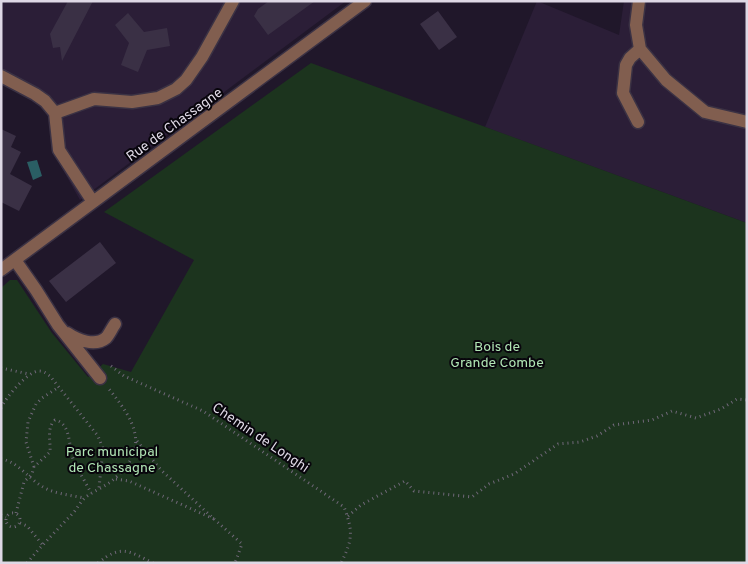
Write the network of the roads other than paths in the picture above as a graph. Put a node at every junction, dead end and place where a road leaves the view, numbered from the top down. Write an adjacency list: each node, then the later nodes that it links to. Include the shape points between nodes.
1 (233, 1): 6 (street, via 202,57 176,89 158,98 132,102 94,99)
2 (365, 1): 9 (street, Rue de Chassagne)
3 (639, 1): 4 (street, via 636,25)
4 (640, 49): 7 (street, via 626,65 623,93); 8 (street, via 666,80 705,112)
5 (1, 76): 6 (street, via 35,94)
6 (55, 113): 9 (street, via 60,150)
7 (638, 122)
8 (747, 122)
9 (93, 202): 10 (street, Rue de Chassagne)
10 (15, 260): 11 (street, Rue de Chassagne); 13 (street)
11 (1, 270)
12 (115, 324): 13 (street, via 105,339 87,342 75,339)
13 (58, 325): 14 (street)
14 (100, 378)

